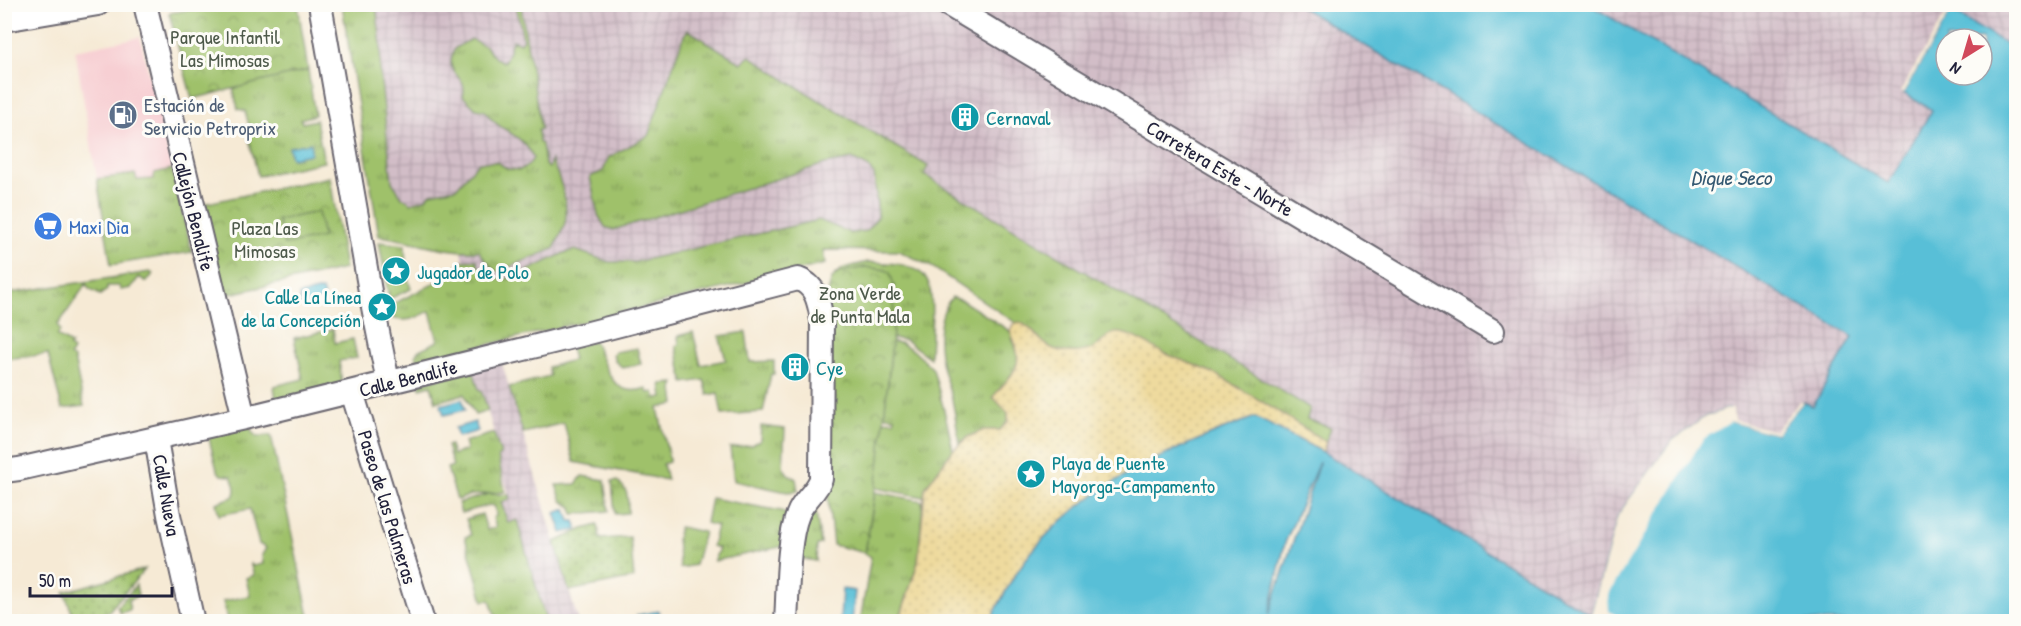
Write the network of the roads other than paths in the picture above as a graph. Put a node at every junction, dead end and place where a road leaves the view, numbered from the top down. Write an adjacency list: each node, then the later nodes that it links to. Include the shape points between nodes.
1 (98, 4): 5 (street)
2 (145, 4): 9 (street, Callejón Benalife)
3 (320, 4): 7 (street)
4 (947, 4): 6 (street, Carretera Este - Norte)
5 (4, 20)
6 (1493, 331)
7 (388, 382): 8 (street, Calle Benalife); 14 (street, Calle Benalife, via 798,279 809,283 822,320 821,479 797,515)
8 (352, 392): 9 (street, Calle Benalife); 13 (street, Paseo de las Palmeras)
9 (244, 418): 10 (street, Calle Benalife)
10 (156, 439): 11 (street, Calle Benalife); 12 (street, Calle Nueva)
11 (4, 471)
12 (193, 621)
13 (423, 621)
14 (786, 621)

